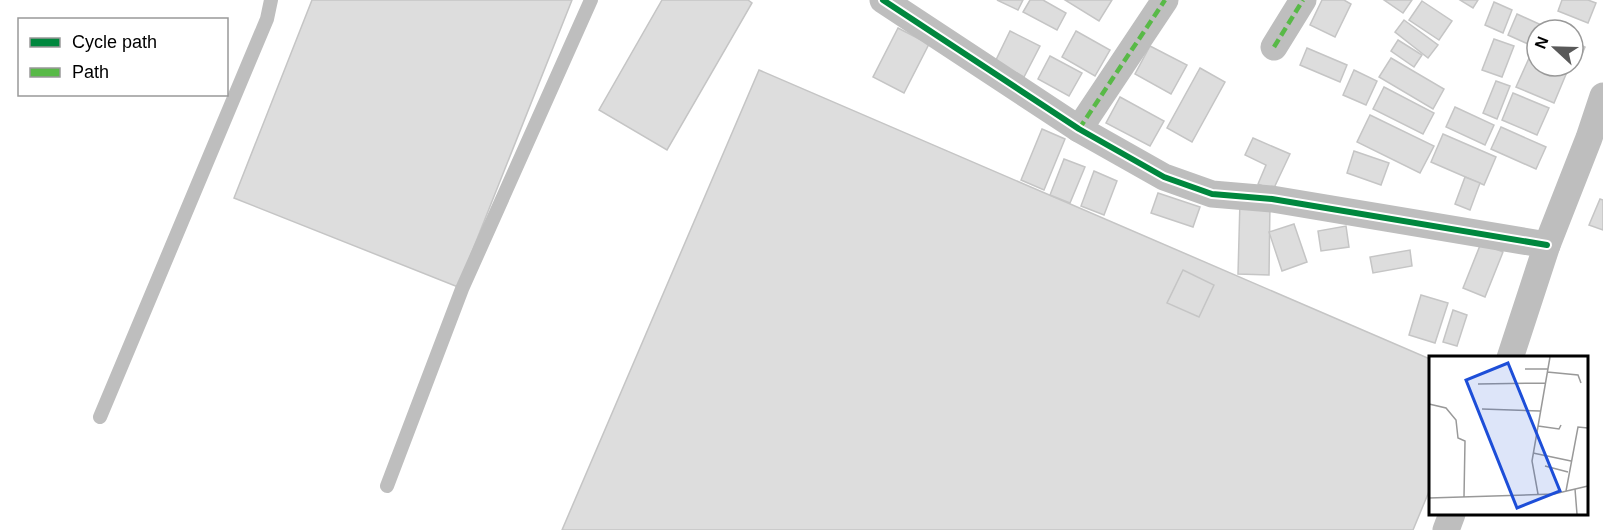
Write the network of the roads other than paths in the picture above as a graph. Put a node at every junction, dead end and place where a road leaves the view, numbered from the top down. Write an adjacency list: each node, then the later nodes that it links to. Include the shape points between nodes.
1 (271, 0): 11 (lane, via 263,30)
2 (591, 0): 12 (lane, via 462,289)
3 (882, 0): 8 (street)
4 (1165, 0): 8 (street)
5 (1303, 0): 6 (street)
6 (1274, 48)
7 (1603, 96): 9 (street)
8 (1079, 129): 9 (street, via 1164,177 1212,194 1283,201)
9 (1547, 245): 10 (street)
10 (1510, 356)
11 (100, 417)
12 (387, 486)
13 (1451, 515): 14 (street)
14 (1446, 530)

